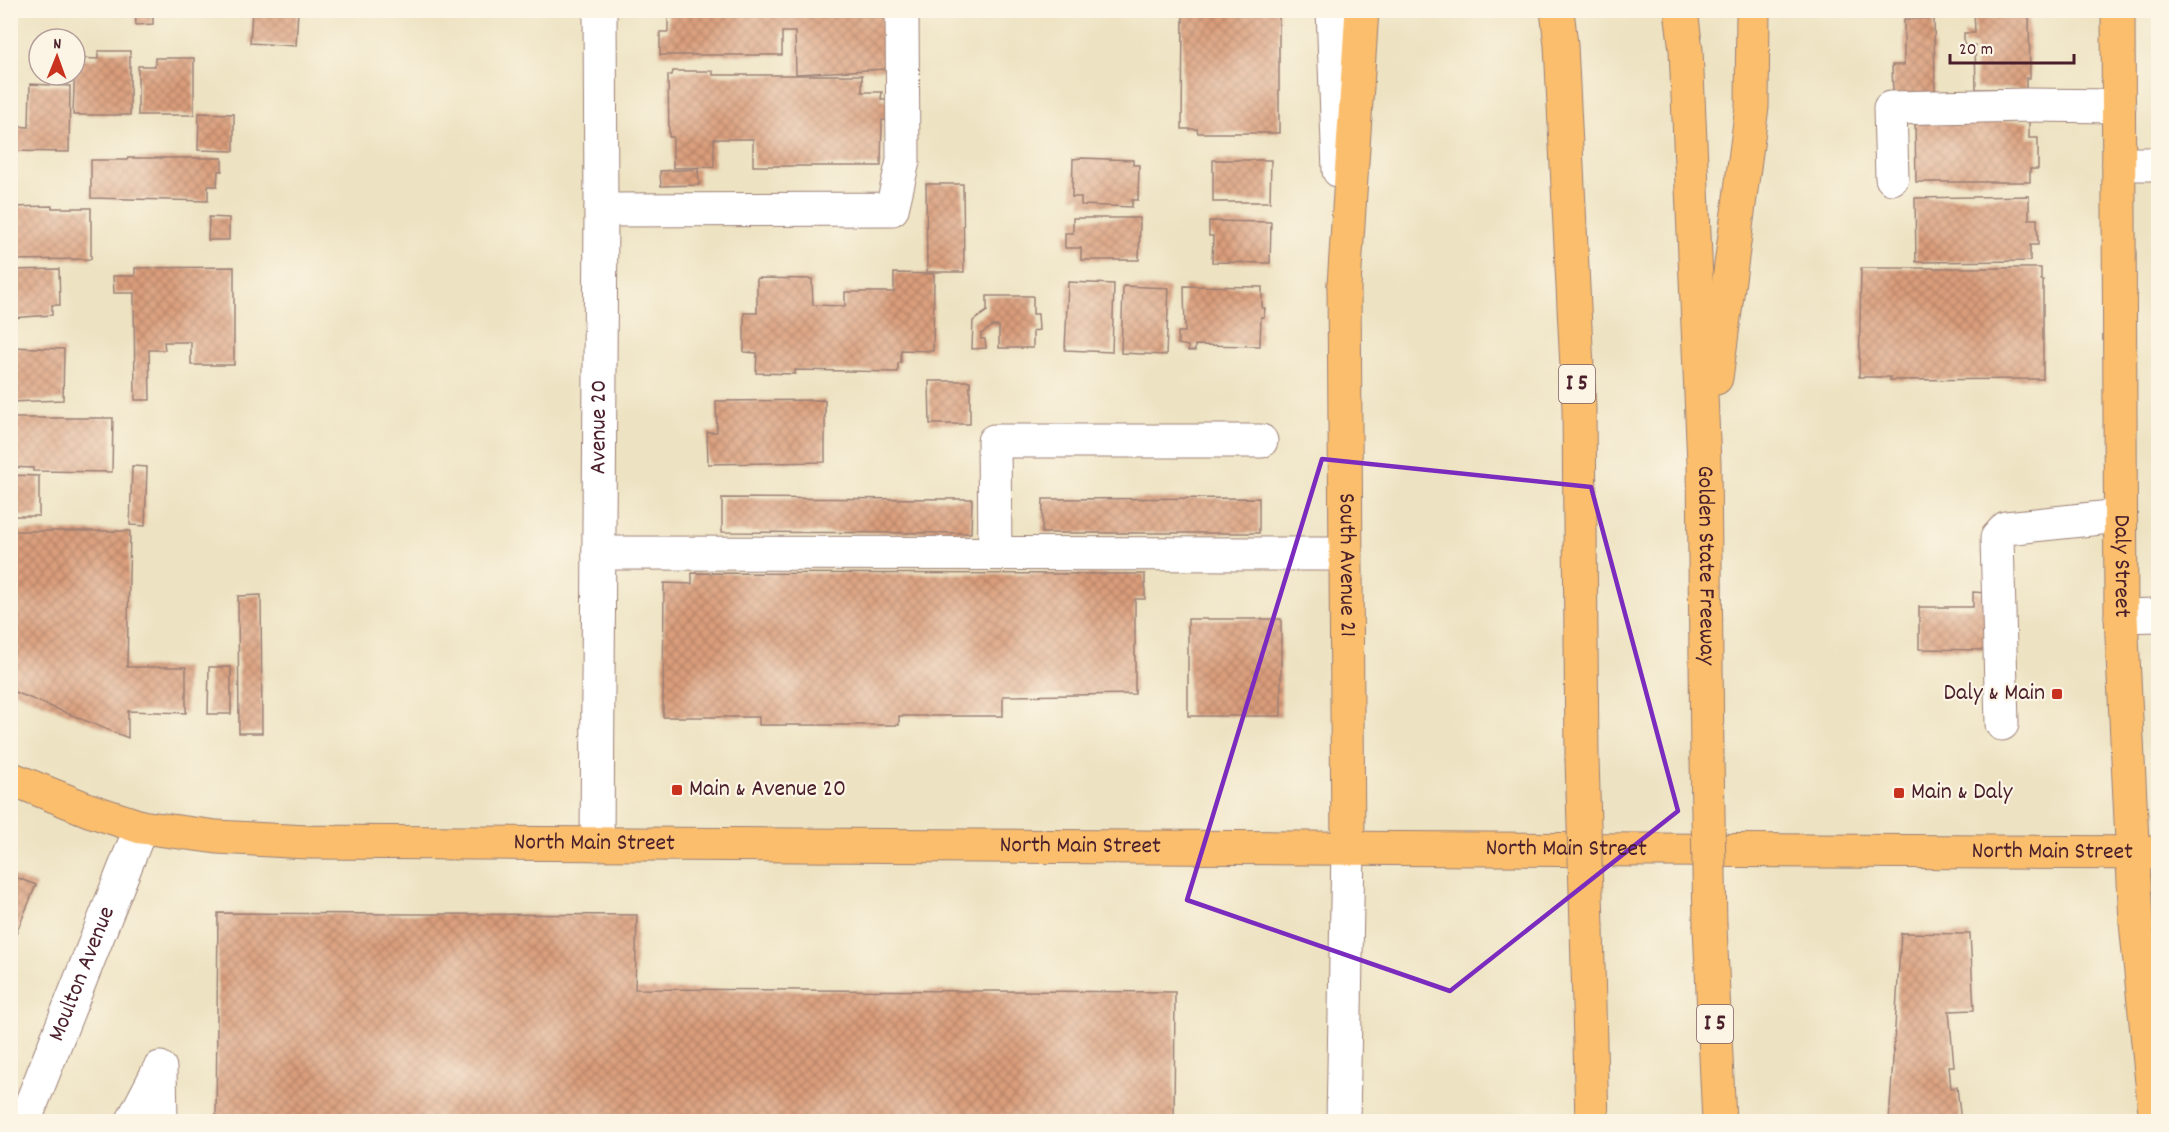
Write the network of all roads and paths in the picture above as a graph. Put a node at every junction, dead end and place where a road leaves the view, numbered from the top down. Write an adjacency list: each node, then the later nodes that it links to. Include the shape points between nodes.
1 (600, 10): 13 (street, Avenue 20)
2 (902, 10): 13 (street, via 903,161 891,209)
3 (1333, 10): 14 (street, South Avenue 21)
4 (1362, 10): 14 (main road)
5 (1557, 10): 36 (main road, I 5, bridge, via 1562,45 1579,408 1582,758)
6 (1681, 10): 16 (main road, Golden State Freeway / I 5)
7 (1752, 10): 16 (main road, via 1752,107)
8 (2118, 10): 9 (main road, Daly Street)
9 (2119, 106): 10 (main road, Daly Street); 12 (street, via 1890,108)
10 (2119, 164): 11 (street); 17 (main road, Daly Street)
11 (2158, 164)
12 (1892, 178)
13 (602, 210): 18 (street, Avenue 20)
14 (1344, 285): 20 (main road, South Avenue 21)
15 (1261, 441): 19 (street, via 994,441)
16 (1704, 463): 37 (main road, Golden State Freeway / I 5, bridge, via 1710,927)
17 (2120, 516): 22 (main road, Daly Street); 23 (street, via 2006,528 1997,538)
18 (599, 553): 19 (street); 26 (street, Avenue 20)
19 (995, 553): 20 (street)
20 (1346, 554): 27 (main road, South Avenue 21)
21 (2158, 615): 22 (street)
22 (2121, 616): 28 (main road, Daly Street)
23 (2002, 724)
24 (10, 778): 25 (main road, North Main Street)
25 (141, 827): 26 (main road, North Main Street, via 218,837 307,842); 32 (street, Moulton Avenue)
26 (597, 844): 27 (main road, North Main Street)
27 (1348, 848): 28 (main road, North Main Street); 35 (street, South Avenue 21)
28 (2145, 853): 29 (main road, Daly Street)
29 (2151, 1000): 38 (main road, Daly Street)
30 (10, 1118): 31 (street)
31 (19, 1122)
32 (24, 1122)
33 (132, 1122): 34 (street, via 160,1068)
34 (161, 1122)
35 (1343, 1122)
36 (1592, 1122)
37 (1719, 1122)
38 (2156, 1122)

